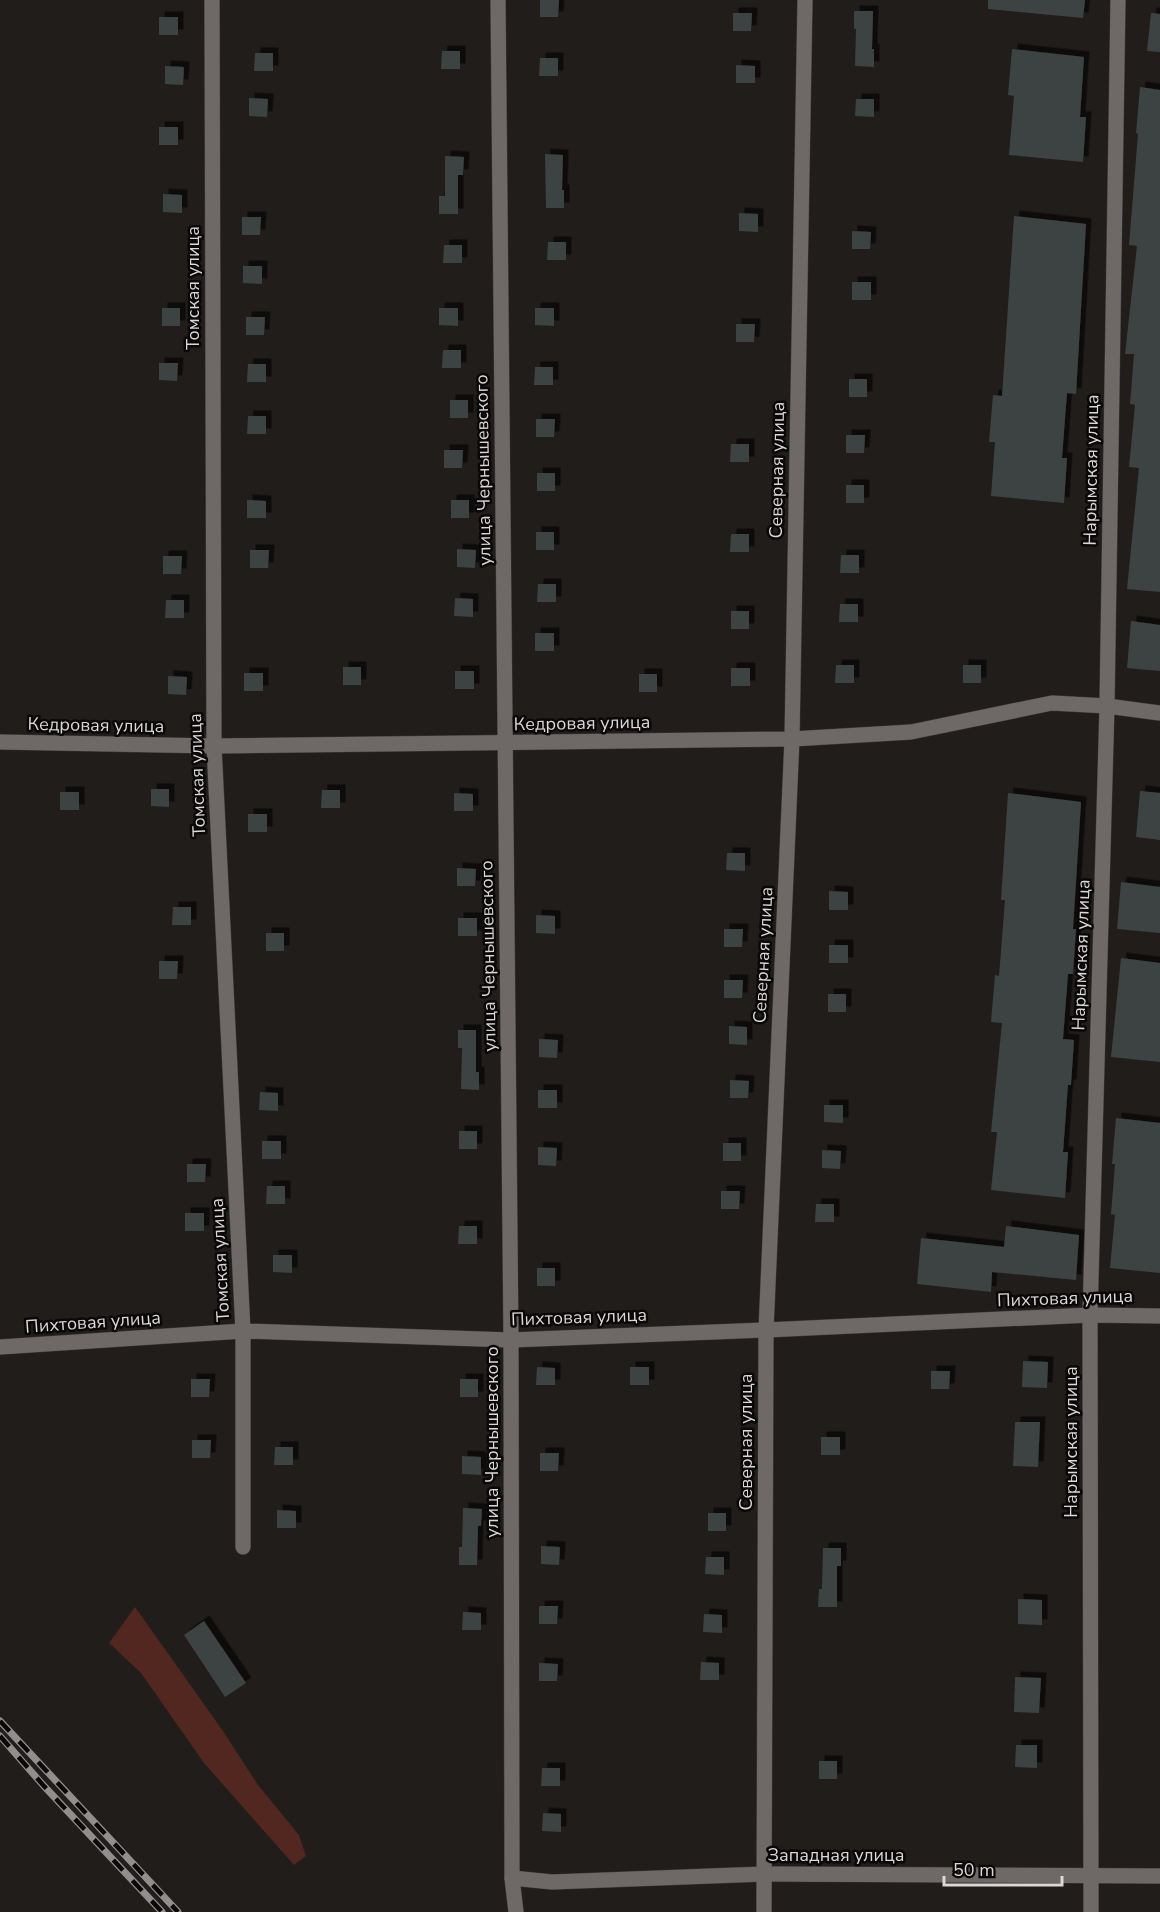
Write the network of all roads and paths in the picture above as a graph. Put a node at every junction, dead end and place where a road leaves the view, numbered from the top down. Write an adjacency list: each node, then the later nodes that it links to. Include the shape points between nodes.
1 (212, 0): 10 (street, Томская улица)
2 (498, 0): 9 (street, улица Чернышевского)
3 (805, 0): 7 (street, Северная улица)
4 (1118, 0): 5 (street, Нарымская улица)
5 (1107, 706): 6 (street, Кедровая улица); 7 (street, Кедровая улица, via 1052,703 912,732); 11 (street, Нарымская улица)
6 (1160, 712)
7 (792, 739): 9 (street, Кедровая улица); 13 (street, Северная улица)
8 (0, 742): 10 (street, Кедровая улица)
9 (505, 744): 10 (street, Кедровая улица); 15 (street, улица Чернышевского)
10 (214, 746): 14 (street, Томская улица)
11 (1090, 1315): 12 (street, Пихтовая улица); 13 (street, Пихтовая улица); 19 (street, Нарымская улица)
12 (1160, 1316)
13 (765, 1330): 15 (street, Пихтовая улица); 18 (street, Северная улица)
14 (243, 1331): 15 (street, Пихтовая улица); 16 (street, Пихтовая улица); 17 (street, Томская улица)
15 (511, 1340): 21 (street, улица Чернышевского)
16 (0, 1347)
17 (243, 1547)
18 (765, 1874): 19 (street, Западная улица); 21 (street, Западная улица, via 552,1882); 23 (street, Северная улица)
19 (1092, 1876): 20 (street, Западная улица); 24 (street, Нарымская улица)
20 (1160, 1876)
21 (512, 1878): 22 (street, улица Чернышевского)
22 (516, 1912)
23 (764, 1912)
24 (1091, 1912)

